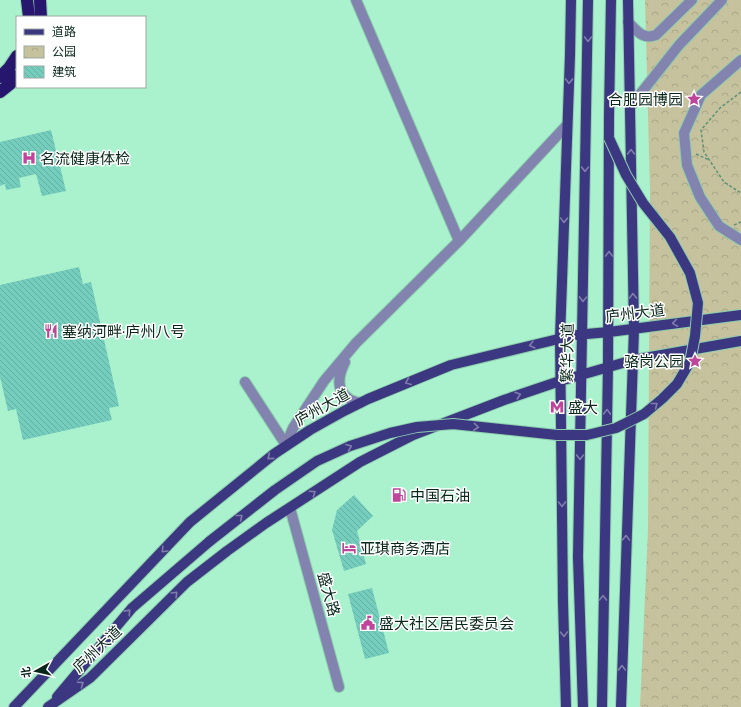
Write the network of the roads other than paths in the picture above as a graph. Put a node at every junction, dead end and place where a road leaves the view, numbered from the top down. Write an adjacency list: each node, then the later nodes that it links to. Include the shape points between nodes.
1 (27, 0): 10 (highway)
2 (40, 0): 11 (highway)
3 (356, 0): 22 (street)
4 (571, 0): 19 (main road, one-way to 19)
5 (588, 0): 26 (main road, 繁华大道, one-way to 26)
6 (611, 0): 20 (main road)
7 (628, 0): 12 (main road)
8 (692, 0): 12 (street, via 656,35 645,36)
9 (722, 0): 18 (street, via 679,45)
10 (29, 16)
11 (40, 16)
12 (628, 22): 18 (main road)
13 (16, 58): 15 (highway)
14 (741, 60): 21 (street, via 702,95 684,133 687,165 700,197 719,226)
15 (0, 77)
16 (16, 77): 17 (highway)
17 (0, 92)
18 (630, 107): 24 (main road, one-way to 18)
19 (567, 125): 22 (street); 27 (main road, one-way to 27)
20 (609, 138): 25 (main road, one-way to 20); 40 (main road, one-way to 20, bridge, via 132,608 274,490 317,461 350,446 417,427 453,424 558,435 587,435 616,428 644,414 677,384 690,362 695,336 698,303 690,273 670,237 643,203 626,175)
21 (741, 240)
22 (459, 241): 29 (street)
23 (741, 315): 24 (main road, 庐州大道, one-way to 24)
24 (634, 329): 25 (main road, 庐州大道); 30 (main road)
25 (608, 332): 26 (main road, 庐州大道); 31 (main road)
26 (582, 334): 27 (main road, 庐州大道); 32 (main road, 繁华大道)
27 (560, 338): 33 (main road); 35 (main road, 庐州大道, one-way to 35, via 450,365)
28 (741, 341): 30 (main road, 庐州大道)
29 (356, 343): 35 (street, via 340,371 339,380 341,390 348,399); 36 (street, via 324,381 293,428)
30 (633, 360): 31 (main road, 庐州大道); 44 (main road, one-way to 30)
31 (608, 367): 32 (main road, 庐州大道); 43 (main road, one-way to 31)
32 (581, 375): 33 (main road, 庐州大道); 42 (main road, 繁华大道, one-way to 42, via 578,558)
33 (560, 381): 37 (main road, 庐州大道, one-way to 33, via 360,462 413,435); 41 (main road, one-way to 41)
34 (245, 382): 36 (street)
35 (360, 403): 36 (main road, 庐州大道)
36 (286, 445): 39 (main road, 庐州大道, one-way to 39, via 190,522)
37 (290, 508): 38 (street, 盛大路); 40 (main road, 庐州大道, one-way to 37, via 90,678 187,582 233,546)
38 (339, 687)
39 (14, 707)
40 (49, 707)
41 (566, 707)
42 (583, 707)
43 (602, 707)
44 (621, 707)

